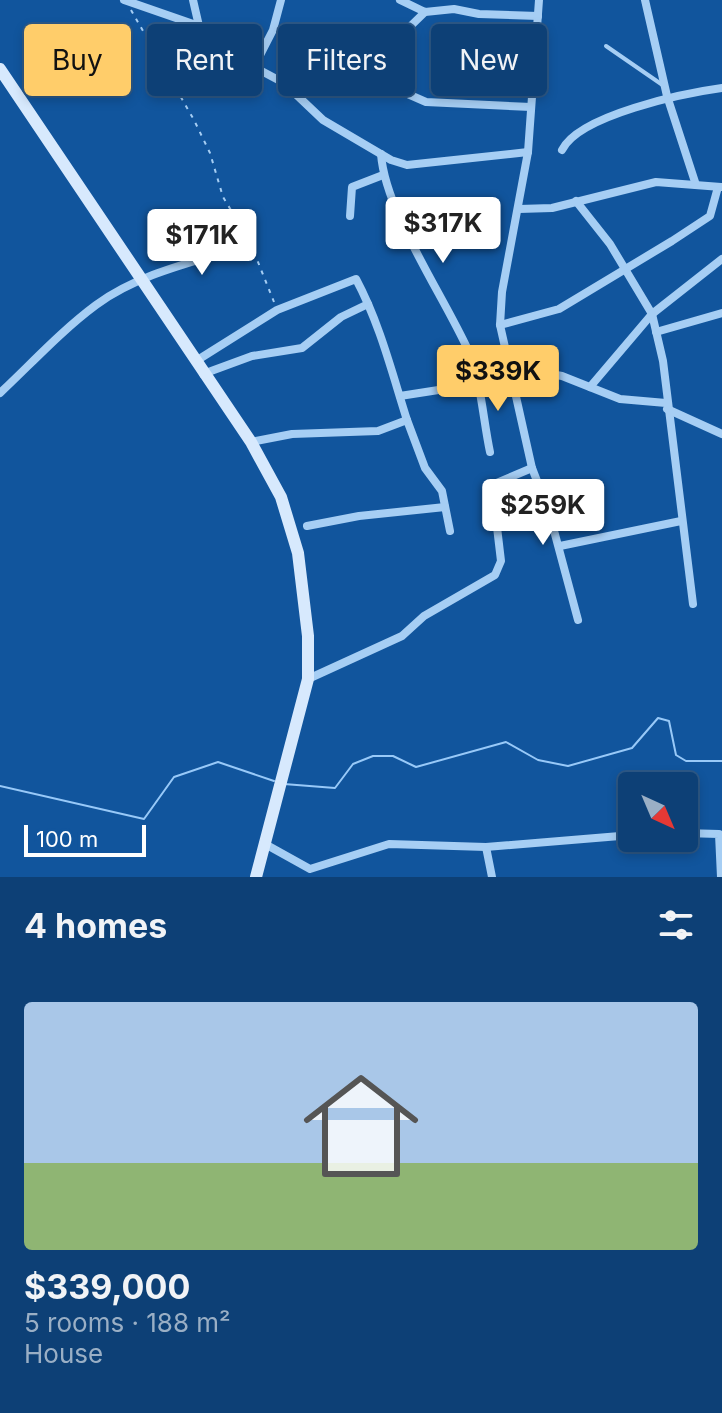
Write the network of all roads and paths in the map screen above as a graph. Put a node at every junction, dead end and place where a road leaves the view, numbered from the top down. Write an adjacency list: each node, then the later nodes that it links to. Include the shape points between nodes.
1 (193, 0): 10 (street)
2 (281, 0): 12 (street)
3 (400, 0): 7 (street)
4 (539, 0): 8 (street)
5 (645, 0): 16 (street)
6 (125, 1): 9 (street); 29 (path, via 194,120 223,197)
7 (425, 12): 8 (street, via 454,9); 17 (street, via 390,46 394,88 426,102)
8 (538, 16): 17 (street)
9 (193, 24)
10 (199, 24)
11 (606, 46): 16 (lane)
12 (262, 51)
13 (0, 69): 32 (main road)
14 (262, 71): 20 (street, via 284,83 323,120)
15 (722, 88): 16 (street)
16 (666, 91): 18 (street, via 572,135); 22 (street)
17 (531, 107): 19 (street)
18 (562, 150)
19 (528, 152): 20 (street, via 407,165); 25 (street)
20 (381, 154): 21 (street)
21 (383, 175): 27 (street, via 352,187); 28 (street)
22 (696, 185): 23 (street); 24 (street, via 656,182)
23 (720, 187): 31 (street, via 710,216)
24 (576, 201): 25 (street); 31 (street)
25 (519, 209): 37 (street)
26 (481, 211): 28 (street)
27 (350, 216)
28 (413, 241): 42 (street, via 469,353)
29 (251, 244): 32 (street); 34 (path)
30 (722, 259): 36 (street)
31 (626, 268): 36 (street); 37 (street, via 559,309)
32 (142, 279): 39 (main road); 44 (street, via 98,303)
33 (368, 304): 34 (street, via 354,278); 41 (street, via 341,317 302,348 252,356); 45 (street)
34 (277, 310): 39 (street)
35 (722, 313): 38 (street)
36 (652, 314): 38 (street); 43 (street)
37 (500, 325): 40 (street)
38 (656, 332): 46 (street)
39 (196, 361): 41 (main road)
40 (512, 367): 42 (street); 43 (street); 51 (street)
41 (203, 374): 49 (main road)
42 (476, 381): 45 (street); 50 (street)
43 (590, 387): 46 (street, via 620,399)
44 (0, 393)
45 (400, 396): 47 (street)
46 (667, 406): 48 (street); 53 (street)
47 (407, 420): 49 (street, via 378,431 292,434); 52 (street)
48 (722, 434)
49 (251, 442): 59 (main road, via 281,497 298,553 306,597)
50 (490, 452)
51 (532, 468): 56 (street); 59 (street, via 492,485 501,561 495,575 424,616 402,636)
52 (445, 507): 54 (street); 55 (street)
53 (681, 521): 56 (street); 57 (street)
54 (307, 526)
55 (450, 531)
56 (560, 546): 58 (street)
57 (693, 604)
58 (578, 620)
59 (308, 679): 62 (main road)
60 (698, 833): 66 (street, via 719,834)
61 (618, 836): 63 (street)
62 (265, 844): 63 (street, via 310,869 389,844); 64 (main road)
63 (486, 847): 65 (street)
64 (256, 877)
65 (492, 877)
66 (721, 877)

